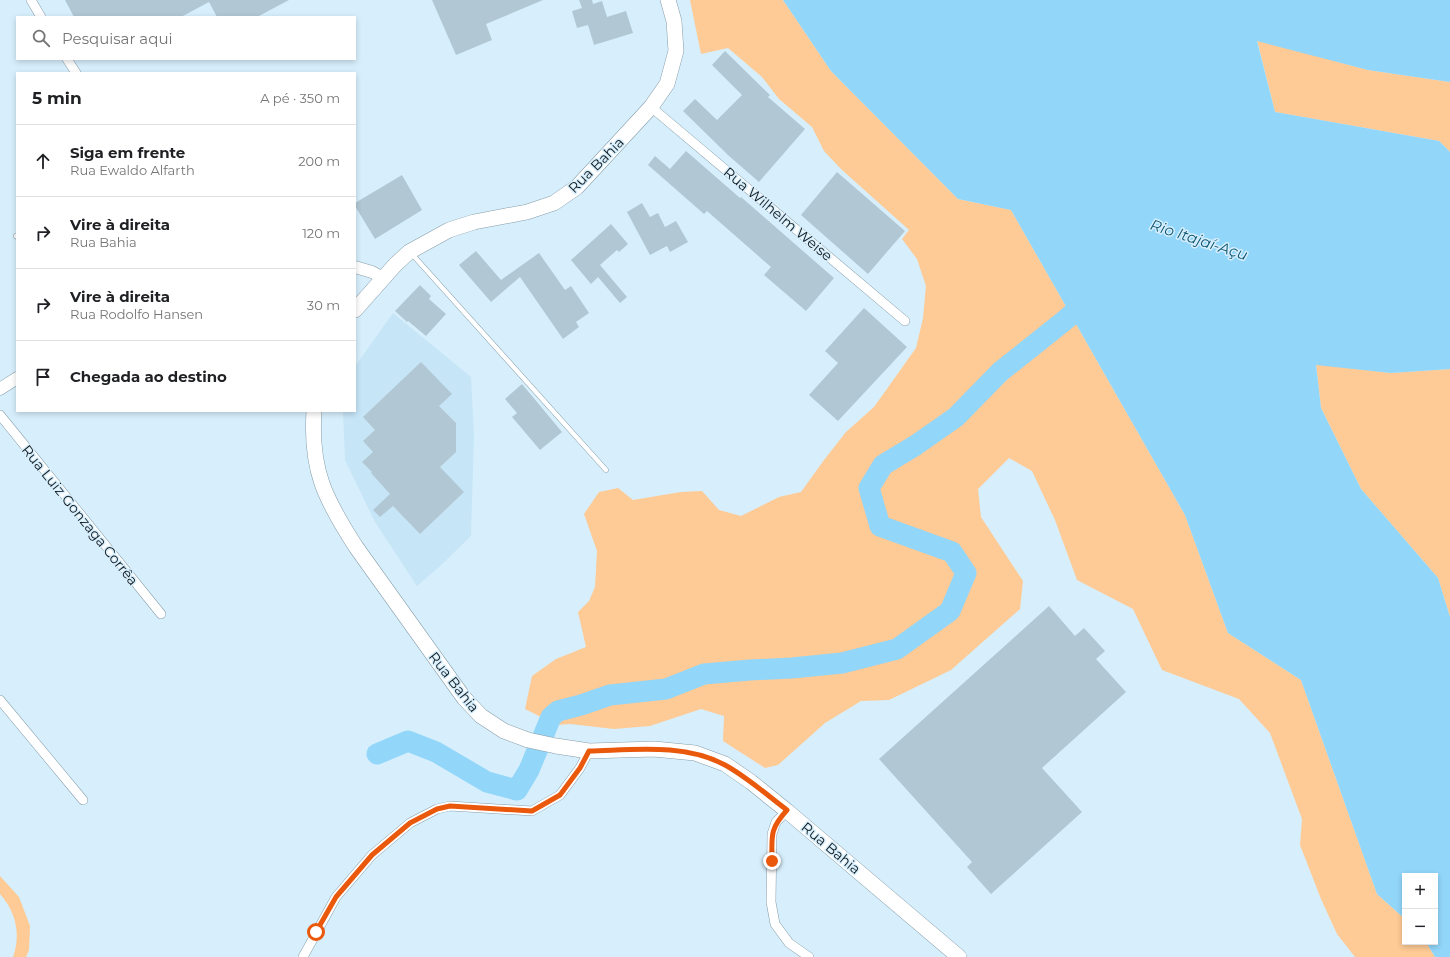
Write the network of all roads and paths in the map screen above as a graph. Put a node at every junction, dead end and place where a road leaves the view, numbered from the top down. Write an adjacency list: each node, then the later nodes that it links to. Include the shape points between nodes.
1 (31, 0): 3 (street)
2 (668, 0): 6 (main road, Rua Bahia, via 674,21 676,51 667,84)
3 (40, 16)
4 (68, 60): 5 (street)
5 (75, 72)
6 (651, 107): 7 (main road, Rua Bahia, via 578,187 554,203 449,230); 11 (street, Rua Wilhelm Weise)
7 (409, 252): 9 (main road, Rua Bahia); 16 (lane)
8 (356, 267): 9 (street)
9 (383, 278): 10 (main road, Rua Bahia)
10 (356, 308)
11 (905, 321)
12 (16, 379): 13 (street)
13 (0, 389)
14 (314, 412): 19 (main road, Rua Bahia, via 314,456 327,498 352,541 464,698 481,716 504,731 528,740)
15 (0, 415): 17 (street, Rua Luiz Gonzaga Corrêa)
16 (606, 470)
17 (160, 614)
18 (0, 700): 20 (street)
19 (589, 751): 21 (main road, Rua Bahia, via 654,749 695,753 725,764); 22 (street, via 560,795 532,811 450,806 437,809 410,823 372,855 336,897)
20 (83, 800)
21 (787, 810): 23 (street, via 776,822 772,834 772,909 775,924 789,943); 24 (main road, Rua Bahia)
22 (303, 957)
23 (809, 957)
24 (960, 957)

